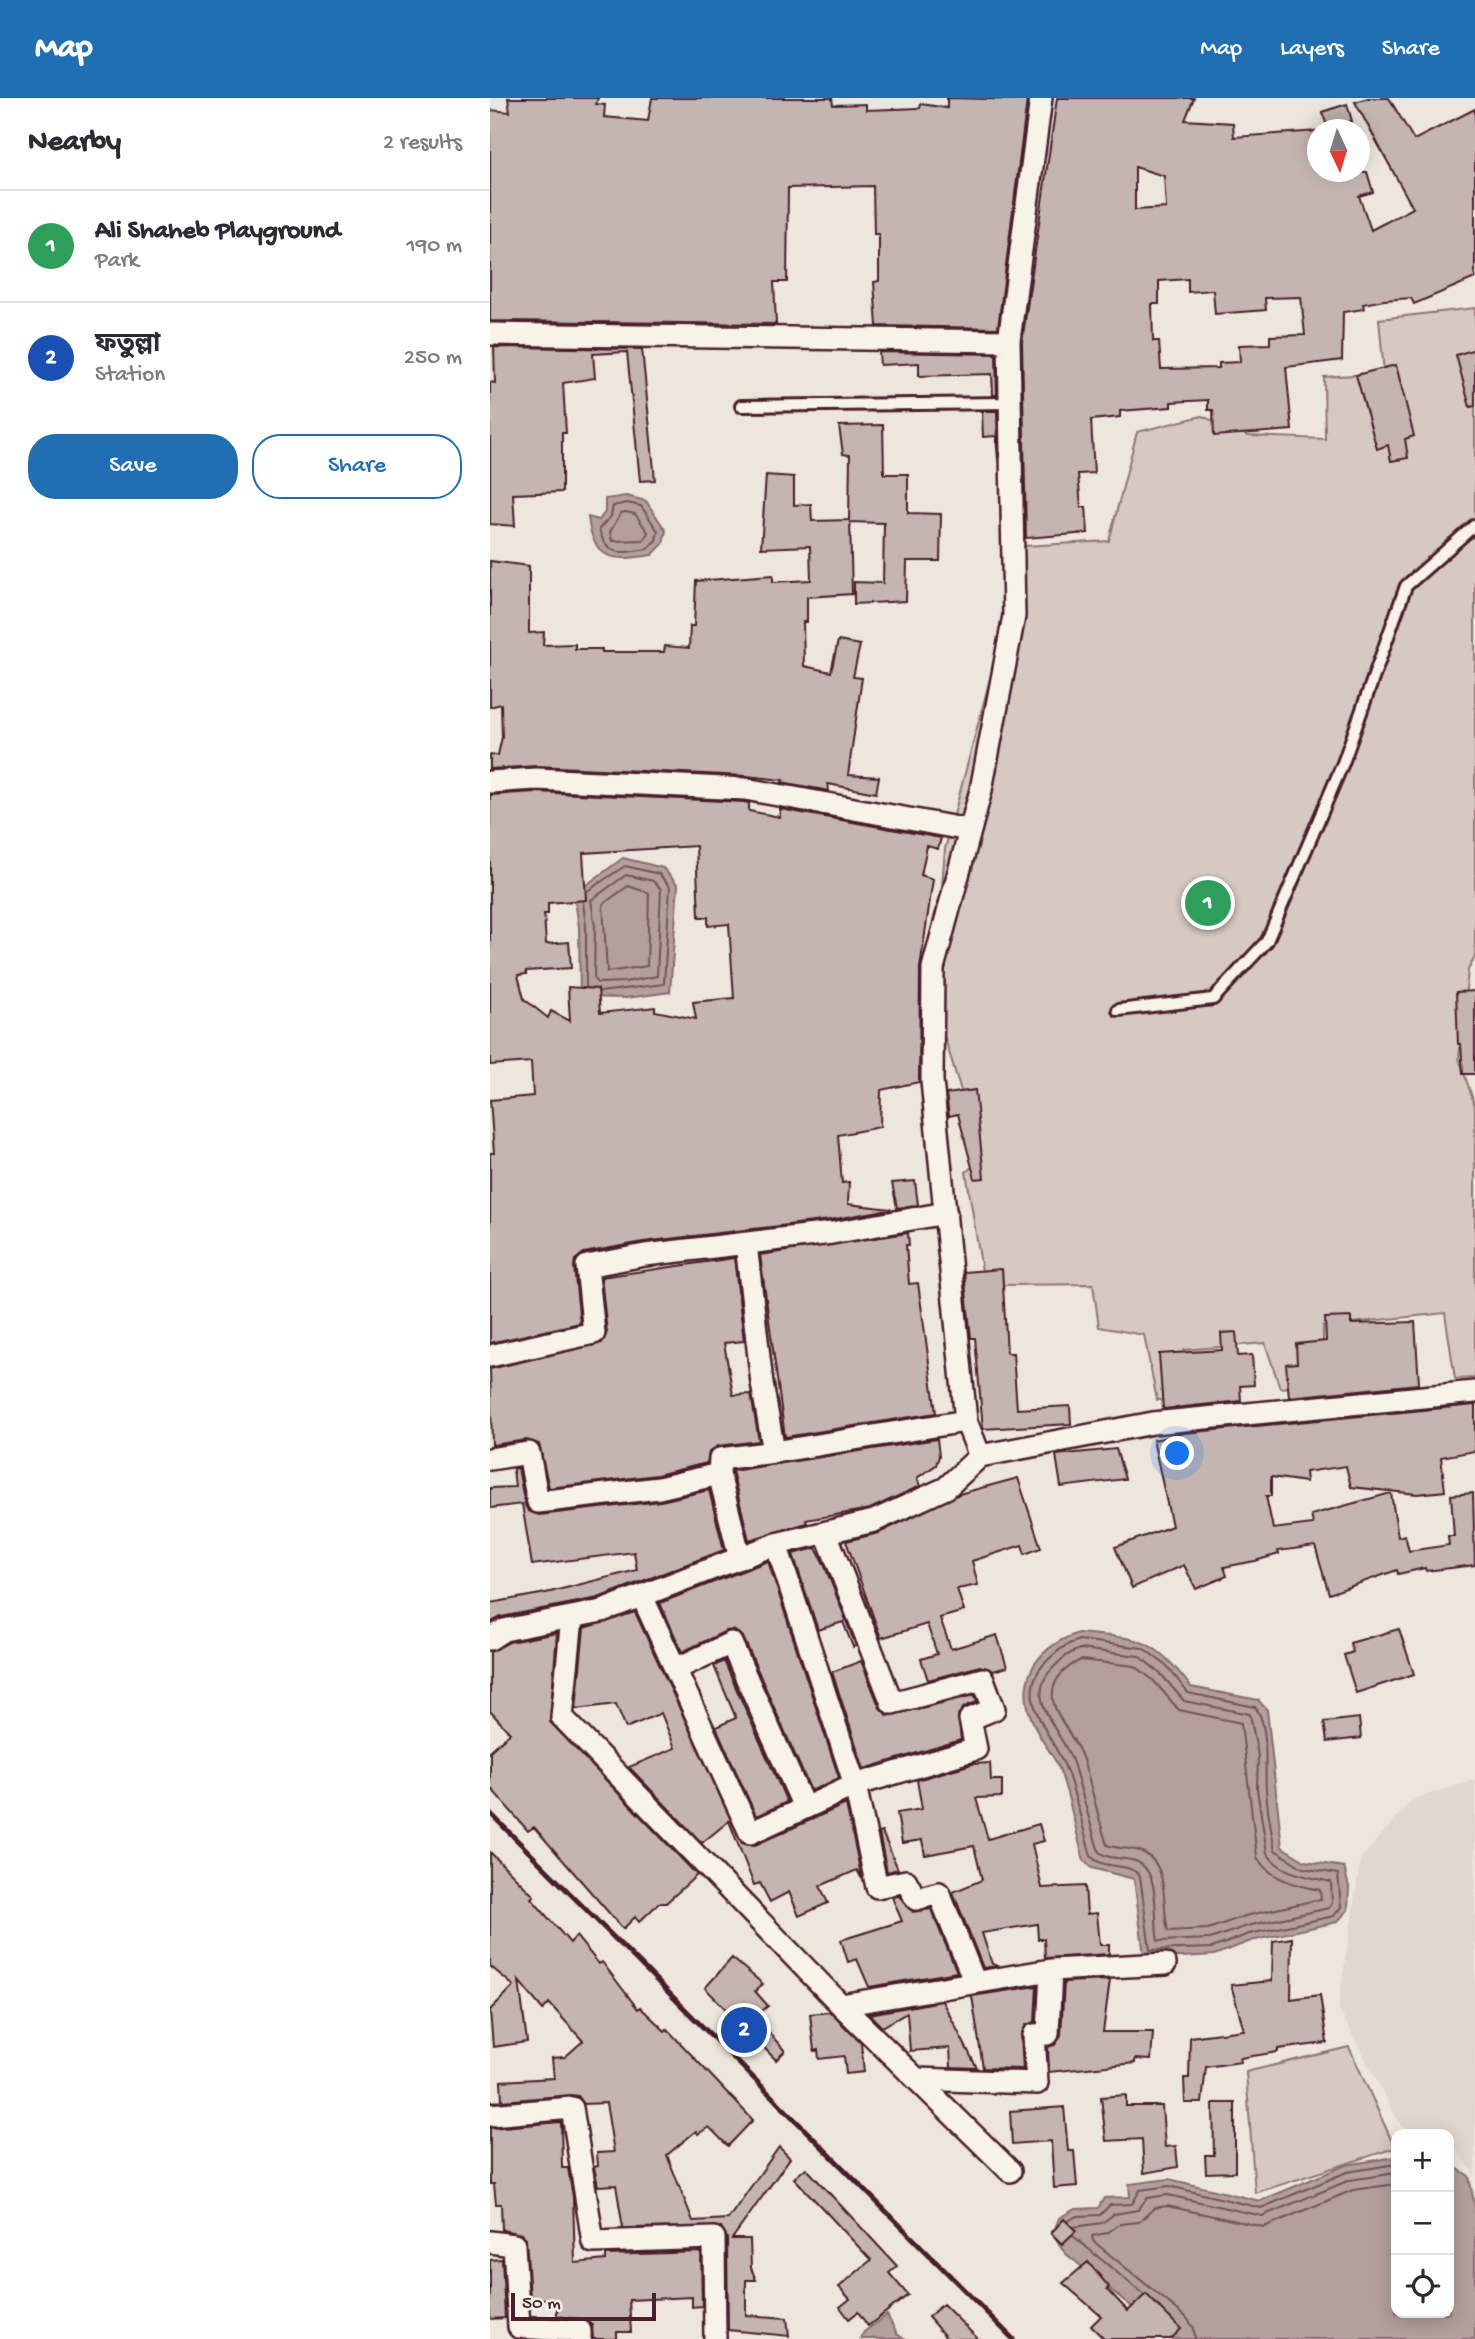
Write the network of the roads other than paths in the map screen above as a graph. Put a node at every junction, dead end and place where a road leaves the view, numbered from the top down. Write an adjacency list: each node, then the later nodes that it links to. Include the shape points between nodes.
1 (1041, 98): 3 (street)
2 (490, 334): 3 (street)
3 (1009, 341): 4 (street)
4 (1011, 403): 5 (lane); 8 (street, via 1014,616 981,790)
5 (741, 406)
6 (1475, 525): 9 (lane, via 1406,586 1343,763 1267,941 1213,999)
7 (490, 782): 8 (street, via 536,779 745,789)
8 (969, 830): 10 (street, via 933,968 932,1081)
9 (1118, 1010)
10 (946, 1213): 11 (street); 14 (street)
11 (746, 1244): 12 (street, via 586,1266 594,1333); 15 (street)
12 (490, 1356)
13 (1475, 1392): 16 (street, via 1153,1423)
14 (966, 1421): 15 (street); 16 (street)
15 (774, 1452): 18 (street, via 720,1459)
16 (980, 1456): 19 (street, via 946,1488 874,1521)
17 (490, 1459): 18 (street, via 529,1453 538,1502 659,1488)
18 (719, 1474): 21 (street)
19 (826, 1533): 20 (street); 26 (street, via 892,1703 983,1679 994,1709 970,1719 976,1749)
20 (776, 1544): 21 (street); 26 (street)
21 (740, 1558): 22 (street)
22 (642, 1595): 23 (street); 25 (street)
23 (572, 1618): 24 (street, via 504,1630); 31 (street, via 562,1717)
24 (490, 1639)
25 (676, 1669): 27 (street, via 750,1833); 27 (street, via 731,1643)
26 (855, 1785): 27 (street); 30 (street, via 877,1887 906,1881 916,1899 939,1893)
27 (804, 1807)
28 (1165, 1964): 29 (street)
29 (1051, 1970): 30 (street); 32 (street, via 1048,2034 1034,2035 1037,2082)
30 (975, 1983): 31 (street)
31 (841, 2005): 32 (street)
32 (916, 2079): 34 (street)
33 (490, 2115): 37 (street, via 572,2108 593,2242 714,2238)
34 (1010, 2171)
35 (491, 2237): 36 (street, via 514,2245 519,2327 580,2331)
36 (580, 2339)
37 (715, 2339)

